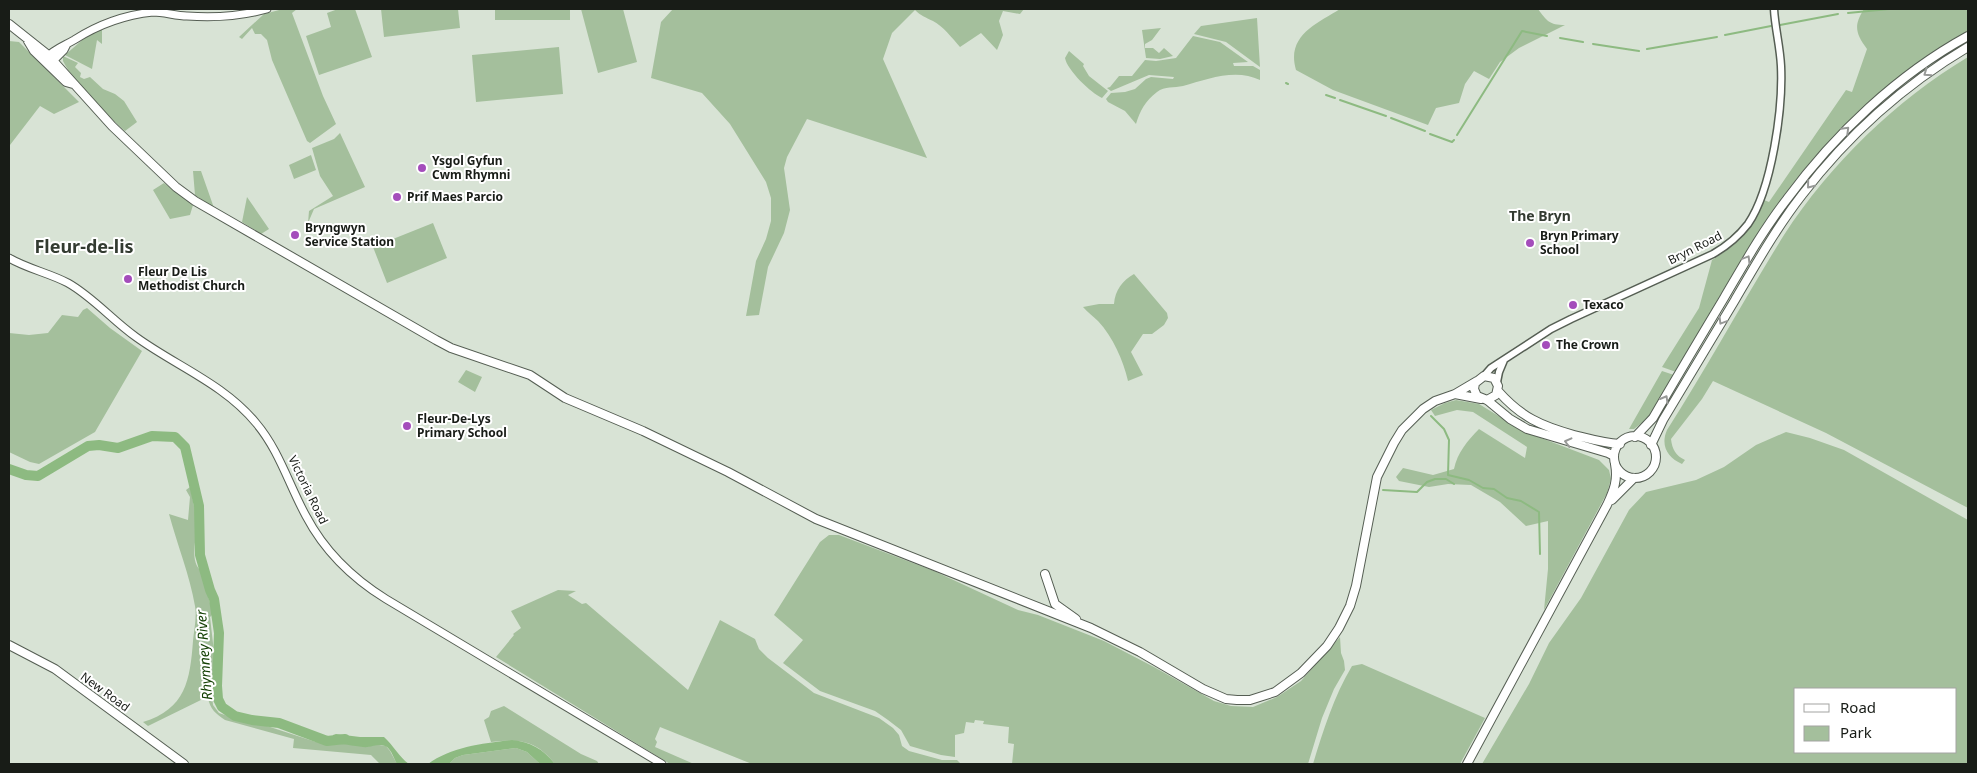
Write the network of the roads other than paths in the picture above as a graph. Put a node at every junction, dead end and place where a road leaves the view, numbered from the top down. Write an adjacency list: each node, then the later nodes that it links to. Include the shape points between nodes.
1 (267, 9): 6 (main road, via 226,16 156,12 128,16 61,45)
2 (1774, 9): 8 (street, Bryn Road, via 1781,67 1779,113 1765,186 1747,225 1720,250 1571,319)
3 (9, 24): 6 (main road, via 28,40 34,51)
4 (1968, 36): 15 (main road, one-way to 4, via 1653,418 1749,255 1806,174 1878,101 1923,65)
5 (1968, 47): 17 (main road, one-way to 17, via 1876,114 1803,194 1754,266 1663,420)
6 (49, 60): 22 (main road, via 66,82 73,84 153,165 195,201 436,340 530,375 565,398 644,431 816,519)
7 (9, 258): 25 (main road, Victoria Road, via 67,283 138,339 217,387 245,410 268,438 318,536 332,556 359,581)
8 (1504, 360): 9 (street, Bryn Road); 11 (street)
9 (1484, 376): 10 (main road); 11 (main road, via 1490,376)
10 (1477, 381): 13 (main road); 14 (main road, via 1475,392)
11 (1497, 382): 12 (main road)
12 (1498, 391): 14 (main road, via 1494,398); 16 (main road, via 1512,407 1542,425 1606,444)
13 (1455, 394): 14 (main road); 22 (main road, via 1424,409 1402,430 1394,443 1377,477 1350,606 1339,628 1316,659 1280,689 1262,698 1226,699)
14 (1485, 400): 18 (main road, one-way to 14, via 1527,429)
15 (1635, 436): 16 (main road); 17 (main road)
16 (1620, 444): 18 (main road)
17 (1652, 445): 19 (main road, via 1654,465 1646,474)
18 (1615, 460): 19 (main road, via 1622,474); 20 (main road, via 1616,483)
19 (1634, 478): 20 (main road)
20 (1608, 505): 26 (main road)
21 (1045, 574): 22 (main road, via 1056,604)
22 (1091, 628)
23 (9, 645): 24 (main road, New Road, via 54,670)
24 (184, 764)
25 (662, 764)
26 (1468, 764)

